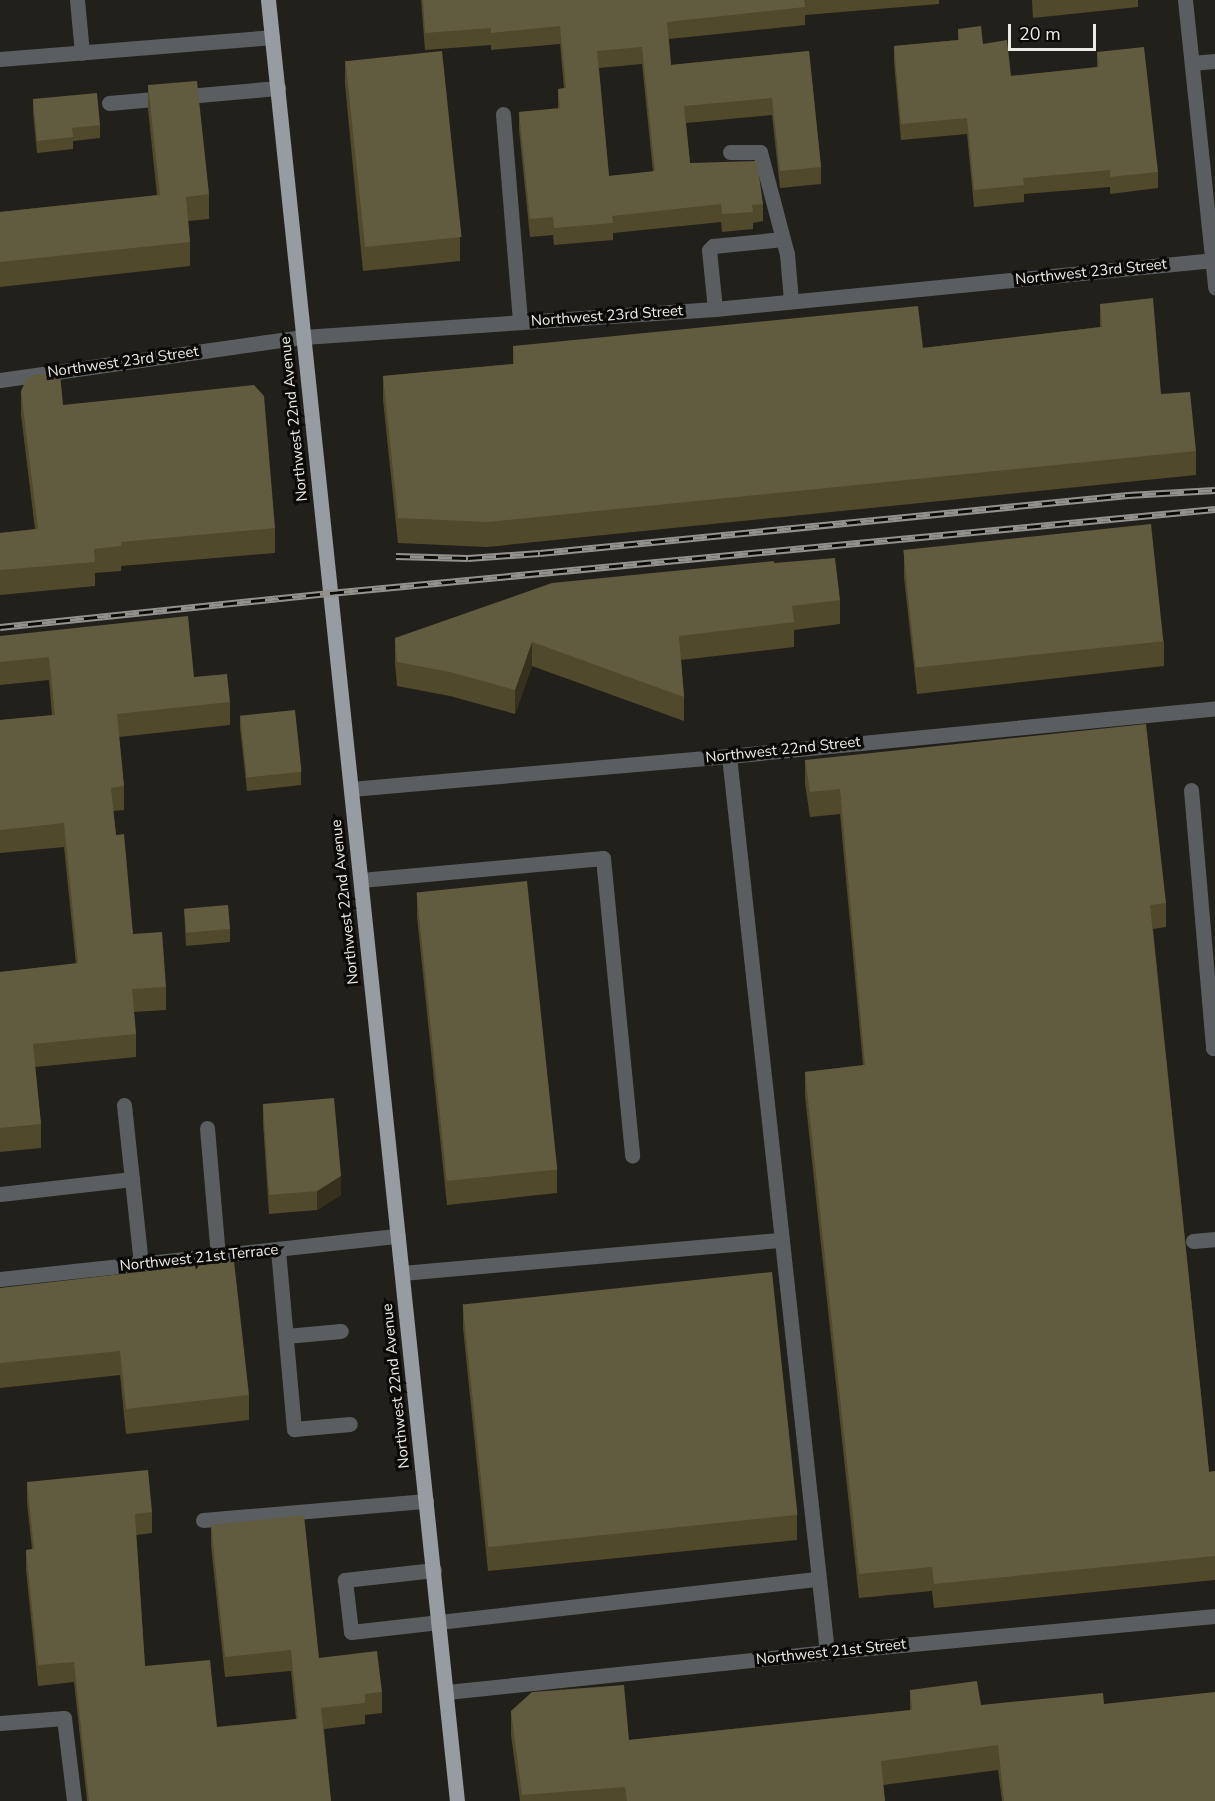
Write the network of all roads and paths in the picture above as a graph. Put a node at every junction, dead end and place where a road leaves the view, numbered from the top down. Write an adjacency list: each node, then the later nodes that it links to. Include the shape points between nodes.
1 (76, 0): 5 (street)
2 (268, 0): 4 (main road, Northwest 22nd Avenue)
3 (1185, 0): 8 (street)
4 (272, 37): 5 (street); 9 (main road, Northwest 22nd Avenue)
5 (82, 52): 6 (street)
6 (0, 59)
7 (1215, 61): 8 (street)
8 (1192, 63): 14 (street)
9 (278, 88): 10 (street); 19 (main road, Northwest 22nd Avenue)
10 (109, 103)
11 (503, 114): 18 (street)
12 (730, 152): 13 (street, via 760,152)
13 (783, 239): 16 (street); 17 (street, via 713,246 709,250)
14 (1213, 260): 15 (street); 16 (street, Northwest 23rd Street)
15 (1215, 288)
16 (791, 302): 17 (street, Northwest 23rd Street)
17 (715, 309): 18 (street, Northwest 23rd Street)
18 (520, 322): 19 (street, Northwest 23rd Street)
19 (303, 337): 20 (street, Northwest 23rd Street); 23 (main road, Northwest 22nd Avenue)
20 (0, 380)
21 (1215, 708): 22 (street, Northwest 22nd Street)
22 (729, 756): 23 (street, Northwest 22nd Street); 34 (street)
23 (351, 789): 25 (main road, Northwest 22nd Avenue)
24 (1191, 790): 26 (street)
25 (361, 880): 29 (street, via 603,858); 32 (main road, Northwest 22nd Avenue)
26 (1215, 1048)
27 (124, 1105): 30 (street)
28 (207, 1128): 37 (street)
29 (632, 1156)
30 (132, 1179): 31 (street); 38 (street)
31 (0, 1194)
32 (398, 1236): 36 (street, Northwest 21st Terrace); 39 (main road, Northwest 22nd Avenue)
33 (1215, 1239): 35 (street)
34 (782, 1240): 39 (street); 47 (street)
35 (1193, 1241)
36 (278, 1250): 37 (street, Northwest 21st Terrace); 42 (street)
37 (218, 1257): 38 (street, Northwest 21st Terrace)
38 (141, 1264): 40 (street, Northwest 21st Terrace)
39 (402, 1273): 44 (main road, Northwest 22nd Avenue)
40 (0, 1279)
41 (341, 1331): 42 (street)
42 (286, 1336): 43 (street, via 294,1429)
43 (350, 1424)
44 (426, 1501): 45 (street); 46 (main road, Northwest 22nd Avenue)
45 (204, 1520)
46 (434, 1570): 49 (main road, Northwest 22nd Avenue); 49 (street, via 345,1580 347,1601 351,1632)
47 (818, 1579): 49 (street); 50 (street)
48 (1215, 1616): 50 (street, Northwest 21st Street)
49 (440, 1622): 51 (main road, Northwest 22nd Avenue)
50 (827, 1652): 51 (street, Northwest 21st Street)
51 (447, 1692): 54 (main road, Northwest 22nd Avenue)
52 (0, 1724): 53 (street, via 64,1718)
53 (74, 1801)
54 (458, 1801)

